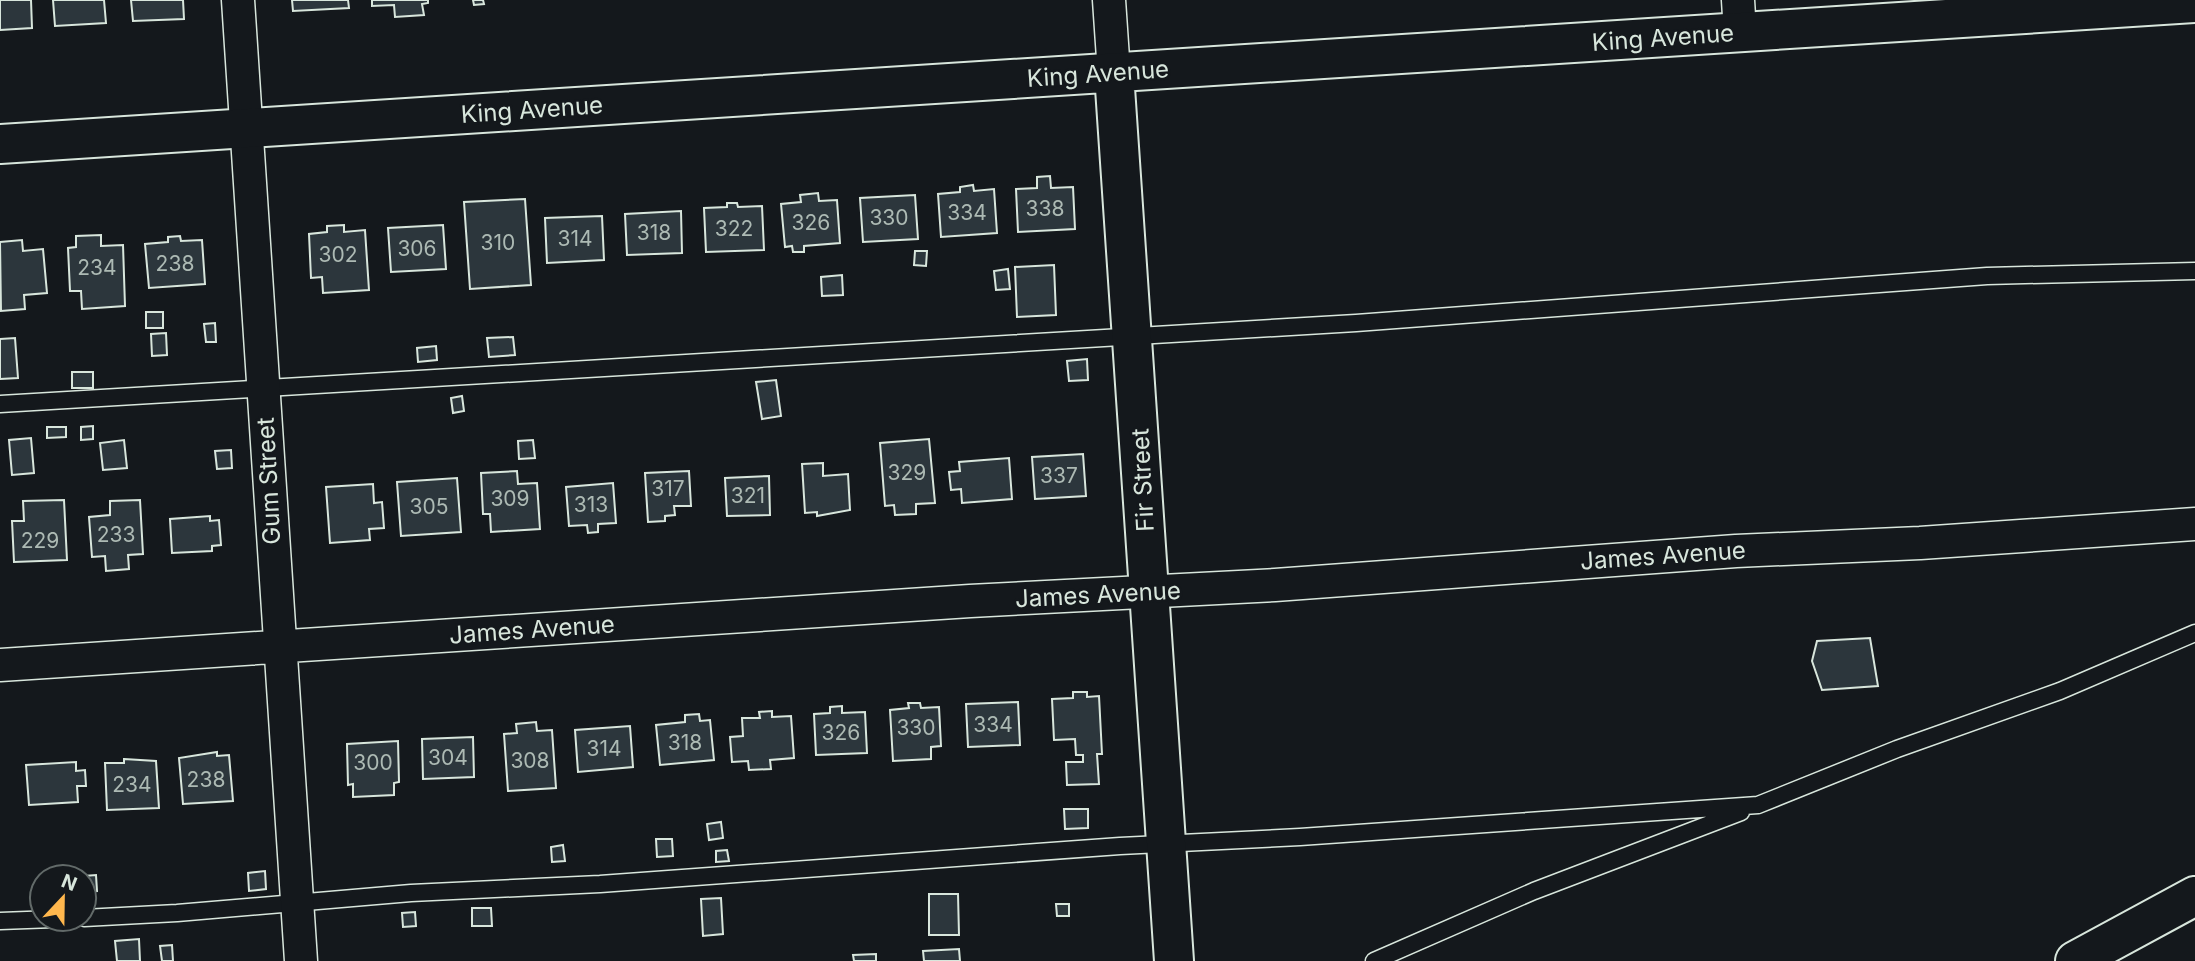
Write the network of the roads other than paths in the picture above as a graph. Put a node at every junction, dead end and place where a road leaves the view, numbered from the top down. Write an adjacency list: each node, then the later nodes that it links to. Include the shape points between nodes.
1 (238, 0): 6 (street, Gum Street)
2 (1109, 0): 5 (street, Fir Street)
3 (2195, 4): 4 (street, King Avenue)
4 (1739, 16): 5 (street, King Avenue)
5 (1114, 73): 6 (street, King Avenue); 9 (street, Fir Street)
6 (246, 128): 7 (street, King Avenue); 10 (street, Gum Street)
7 (0, 144)
8 (2195, 271): 9 (lane, via 1987,276)
9 (1133, 336): 10 (lane); 13 (street, Fir Street)
10 (263, 387): 11 (lane); 15 (street, Gum Street)
11 (0, 404)
12 (2195, 524): 13 (street, James Avenue)
13 (1148, 593): 15 (street, James Avenue); 18 (street, Fir Street)
14 (2195, 632): 17 (lane, via 2060,691)
15 (278, 647): 16 (street, James Avenue); 20 (street, Gum Street)
16 (0, 666)
17 (1758, 805): 18 (lane); 26 (lane, via 1534,891)
18 (1164, 845): 20 (lane); 25 (street, Fir Street)
19 (2195, 896): 27 (street)
20 (296, 901): 21 (lane); 24 (street, Gum Street)
21 (98, 917)
22 (28, 920): 23 (lane)
23 (0, 922)
24 (300, 961)
25 (1174, 961)
26 (1374, 961)
27 (2075, 961)

